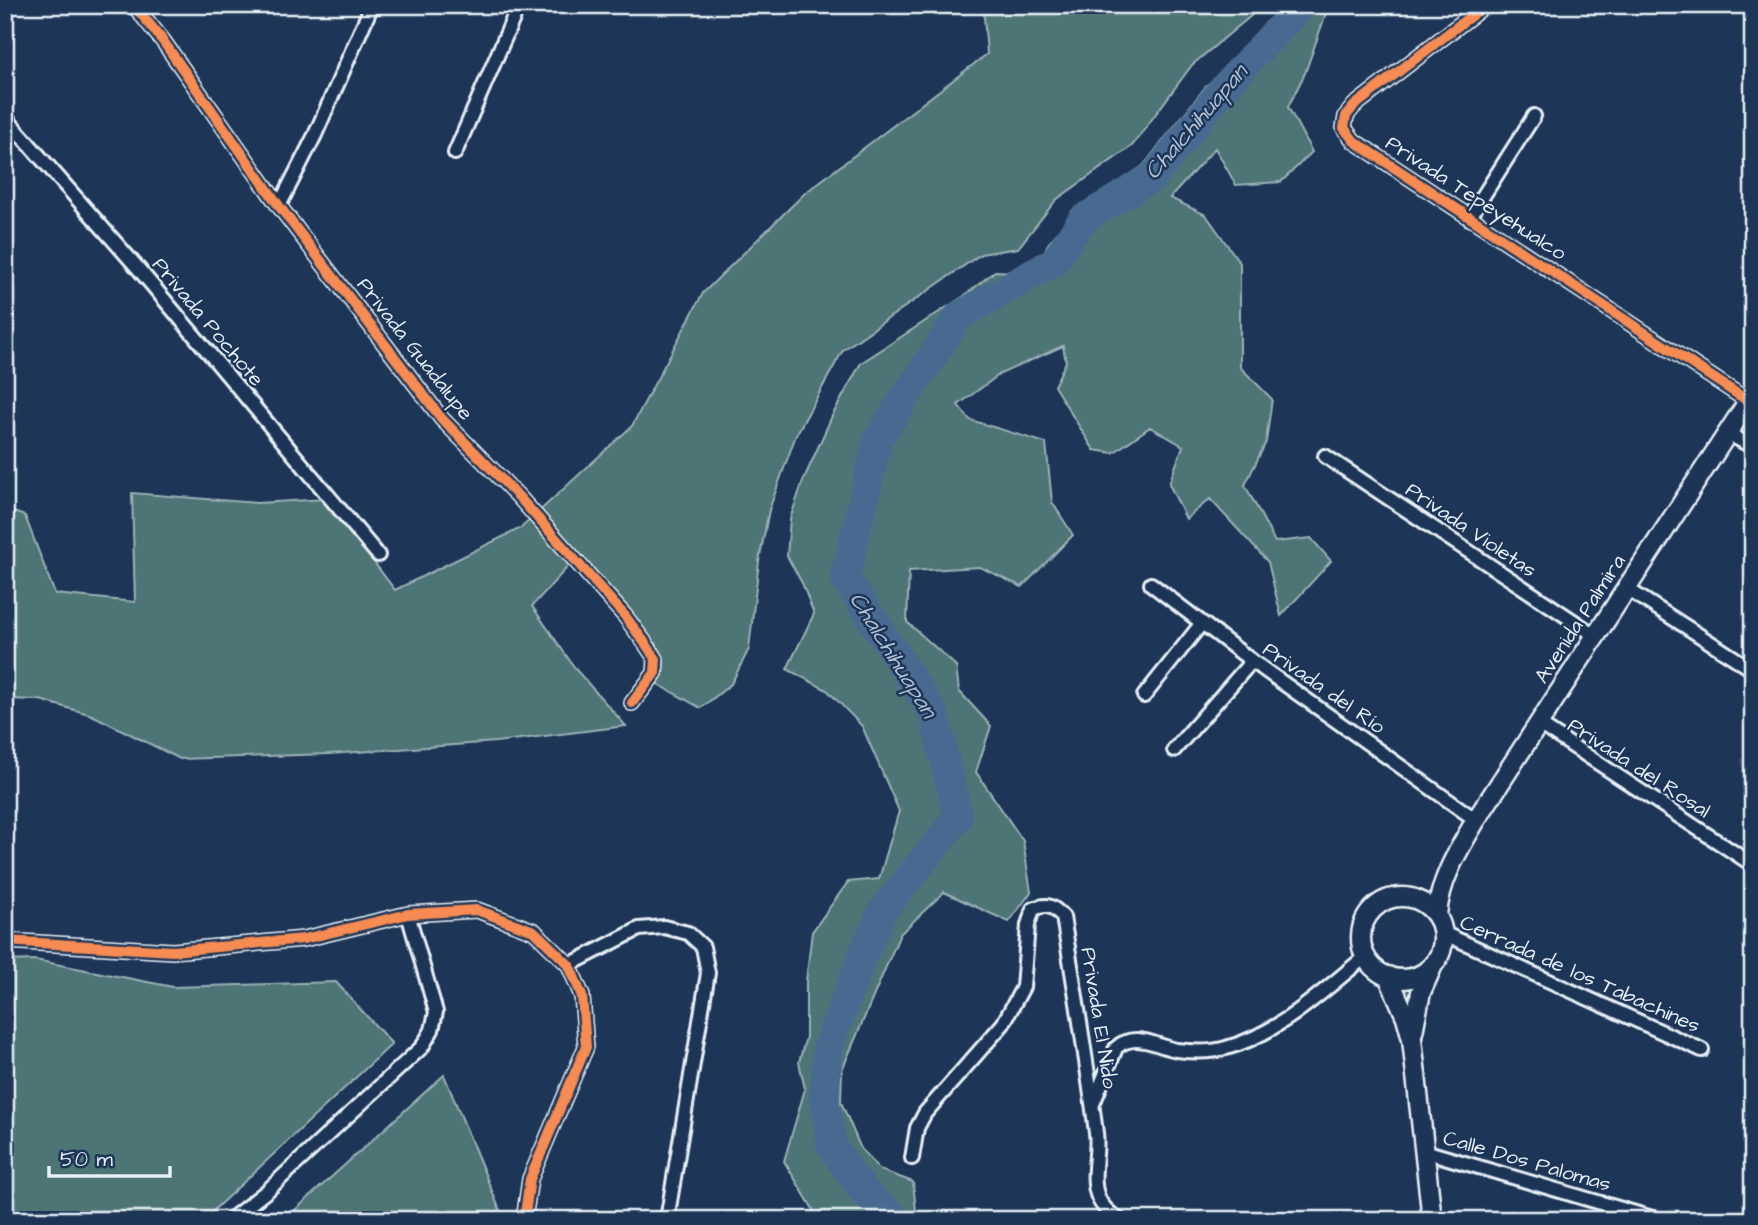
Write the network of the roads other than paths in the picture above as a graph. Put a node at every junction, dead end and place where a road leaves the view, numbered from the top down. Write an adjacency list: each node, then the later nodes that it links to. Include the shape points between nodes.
1 (134, 5): 8 (street, Privada Guadalupe)
2 (372, 5): 8 (street)
3 (519, 5): 7 (street)
4 (1485, 5): 9 (street, Privada Tepeyehualco, via 1353,106 1344,128 1354,141)
5 (1534, 116): 9 (street, Privada Tepeyehualco)
6 (5, 117): 14 (street, Privada Pochote)
7 (454, 153)
8 (279, 206): 22 (street, Privada Guadalupe, via 442,419 518,496 645,643 656,659 655,674)
9 (1469, 218): 10 (street, Privada Tepeyehualco)
10 (1751, 397): 11 (main road, Avenida Palmira)
11 (1727, 433): 12 (street); 16 (main road, Avenida Palmira)
12 (1753, 447)
13 (1325, 456): 18 (street, Privada Violetas)
14 (378, 555)
15 (1151, 584): 17 (street, Privada del Río)
16 (1626, 587): 18 (main road, Avenida Palmira); 20 (street)
17 (1202, 623): 19 (street, Privada del Río); 21 (street)
18 (1596, 636): 23 (main road, Avenida Palmira)
19 (1252, 661): 24 (street); 25 (street, Privada del Río)
20 (1753, 670)
21 (1144, 696)
22 (632, 704)
23 (1539, 724): 25 (main road, Avenida Palmira); 26 (street, Privada del Rosal)
24 (1174, 750)
25 (1476, 820): 27 (main road, Avenida Palmira)
26 (1753, 866)
27 (1447, 869): 28 (main road, Avenida Palmira, via 1429,887); 30 (main road, Avenida Palmira)
28 (1406, 897): 30 (main road); 33 (main road, via 1387,900 1371,911 1362,937)
29 (408, 915): 32 (street, via 304,939 173,951); 34 (street, via 477,910 534,931); 42 (street, via 436,1012 432,1030 422,1047)
30 (1437, 915): 31 (main road)
31 (1443, 933): 35 (main road, via 1443,945); 38 (street, Cerrada de los Tabachines)
32 (5, 940)
33 (1366, 956): 36 (main road); 39 (street, Privada El Nido, via 1269,1030 1227,1048 1203,1052 1145,1040 1123,1042 1116,1048)
34 (569, 965): 43 (street, via 582,996 586,1047 530,1179); 44 (street, via 639,929 664,927 688,933 703,947 708,973)
35 (1433, 965): 36 (main road, via 1412,978); 37 (main road, via 1421,992)
36 (1388, 976): 37 (main road)
37 (1412, 1040): 40 (main road)
38 (1702, 1050)
39 (1093, 1104): 41 (street, Privada El Nido, via 1063,917 1053,906 1044,905 1033,909 1028,925 1023,988 1003,1024 925,1113 917,1128); 45 (street, via 1098,1198)
40 (1424, 1151): 46 (main road); 47 (street, Calle Dos Palomas)
41 (912, 1158)
42 (230, 1220)
43 (524, 1220)
44 (667, 1220)
45 (1120, 1220)
46 (1432, 1220)
47 (1659, 1220)

